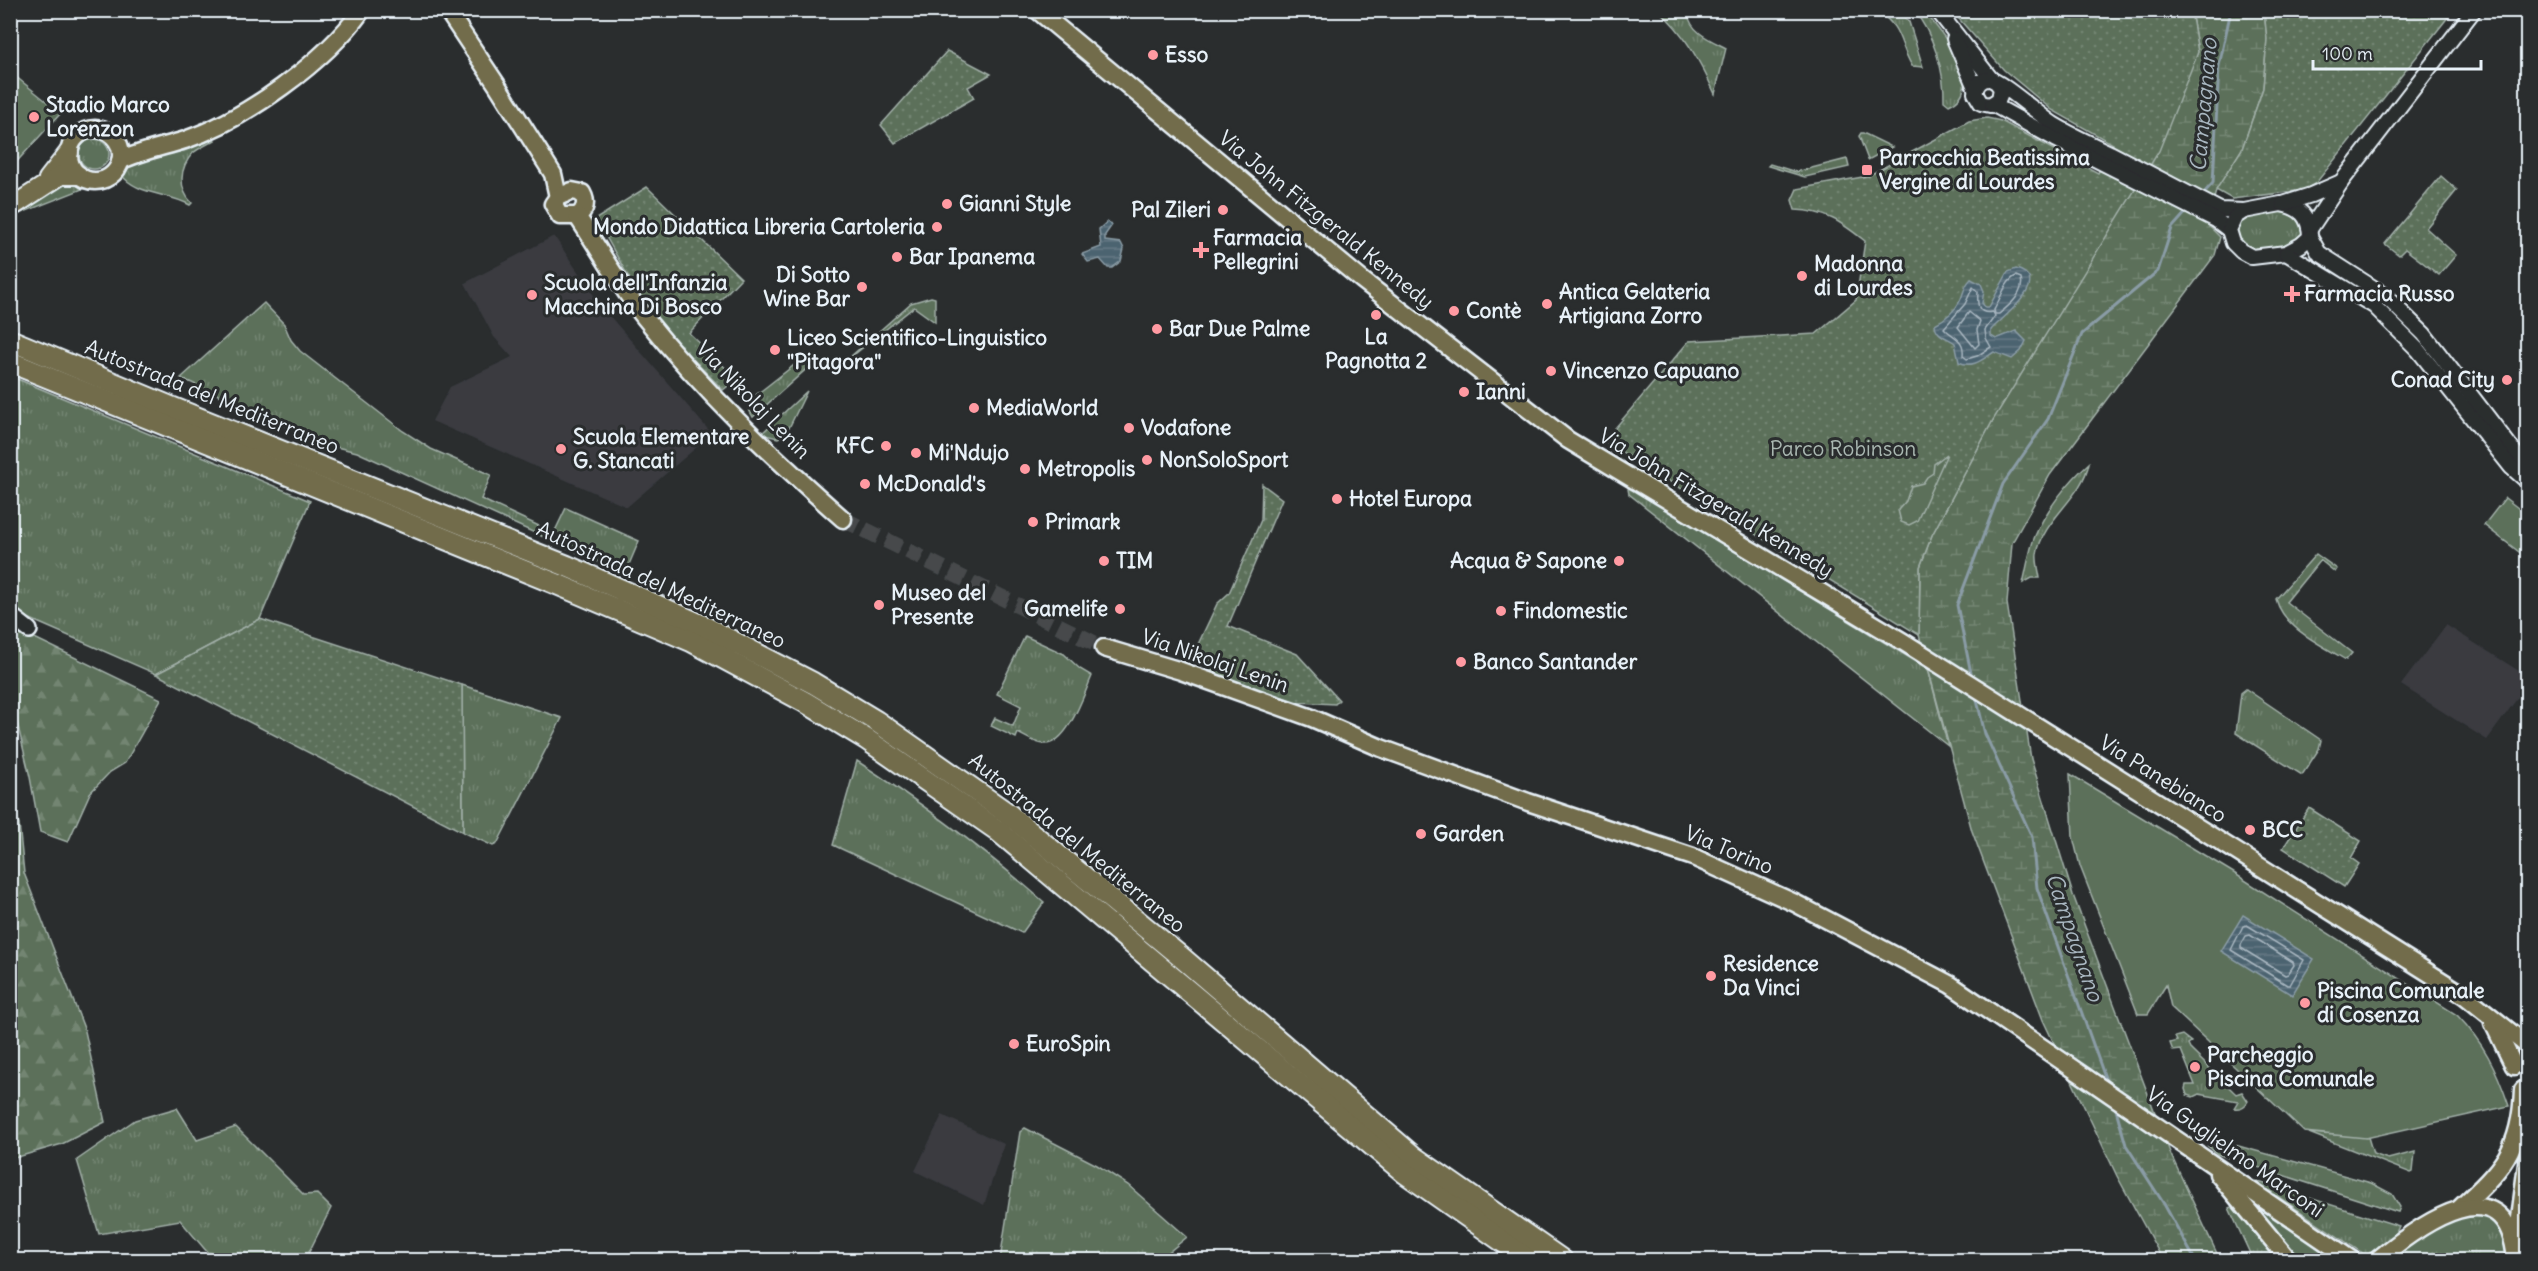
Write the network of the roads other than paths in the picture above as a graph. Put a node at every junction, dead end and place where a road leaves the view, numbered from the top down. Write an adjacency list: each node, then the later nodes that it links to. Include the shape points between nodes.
1 (362, 10): 11 (main road, via 295,78 218,125)
2 (447, 10): 17 (main road, via 553,174)
3 (1037, 10): 33 (main road, Via John Fitzgerald Kennedy, via 1362,280 1568,440)
4 (2474, 10): 15 (street)
5 (1941, 16): 6 (street); 7 (street)
6 (1994, 81): 7 (street, via 1980,82); 8 (street, via 2001,92); 9 (street)
7 (1976, 90): 8 (street, via 1978,100)
8 (1992, 104): 9 (street)
9 (2057, 133): 21 (street)
10 (117, 141): 11 (main road); 12 (main road, via 104,131 89,130 75,138); 13 (main road)
11 (167, 145): 13 (main road)
12 (69, 152): 14 (main road); 16 (highway)
13 (120, 161): 14 (main road, via 104,179 90,180)
14 (78, 174): 16 (highway, via 66,174)
15 (2342, 181): 18 (street); 24 (street)
16 (43, 185): 19 (highway)
17 (558, 197): 22 (main road, via 553,204 560,216); 22 (main road, via 572,191 582,193 585,208)
18 (2281, 204): 20 (street); 24 (street, via 2300,210 2309,223)
19 (10, 208)
20 (2244, 211): 21 (street); 23 (street, via 2235,217)
21 (2218, 215): 23 (street)
22 (577, 216): 30 (main road, Via Nikolaj Lenin, via 644,317 709,392)
23 (2229, 230): 25 (street, via 2233,243 2252,257)
24 (2310, 233): 25 (street, via 2301,245); 28 (street, via 2319,253 2384,294 2424,334 2516,454)
25 (2286, 253): 29 (street, via 2374,306 2418,350 2511,467)
26 (10, 340): 44 (highway, Autostrada del Mediterraneo, via 567,566 700,625 813,683 876,721 1007,813 1414,1157)
27 (10, 362): 47 (highway, Autostrada del Mediterraneo, via 691,641 836,721 997,830 1405,1173)
28 (2528, 464)
29 (2528, 482)
30 (843, 519)
31 (10, 615): 32 (main road)
32 (29, 630)
33 (1902, 640): 36 (main road, Via Panebianco)
34 (1104, 648): 35 (main road, Via Nikolaj Lenin)
35 (1312, 718): 39 (main road, Via Torino, via 1391,752 1528,802 1693,857 1794,903 1951,985)
36 (2489, 1014): 37 (main road, Via Panebianco); 38 (main road, Via Panebianco)
37 (2528, 1049): 38 (main road)
38 (2514, 1066): 40 (main road, Via Panebianco, via 2515,1079)
39 (2098, 1084): 42 (main road, Via Guglielmo Marconi)
40 (2525, 1091): 43 (main road, via 2522,1119 2510,1150 2485,1186)
41 (2528, 1156): 46 (main road)
42 (2205, 1157): 45 (main road, Via Guglielmo Marconi); 48 (main road)
43 (2457, 1210): 46 (main road, via 2480,1206 2498,1215 2510,1235); 49 (main road, via 2406,1238)
44 (1556, 1256)
45 (2349, 1258)
46 (2515, 1258)
47 (1529, 1260)
48 (2289, 1260)
49 (2377, 1260)

